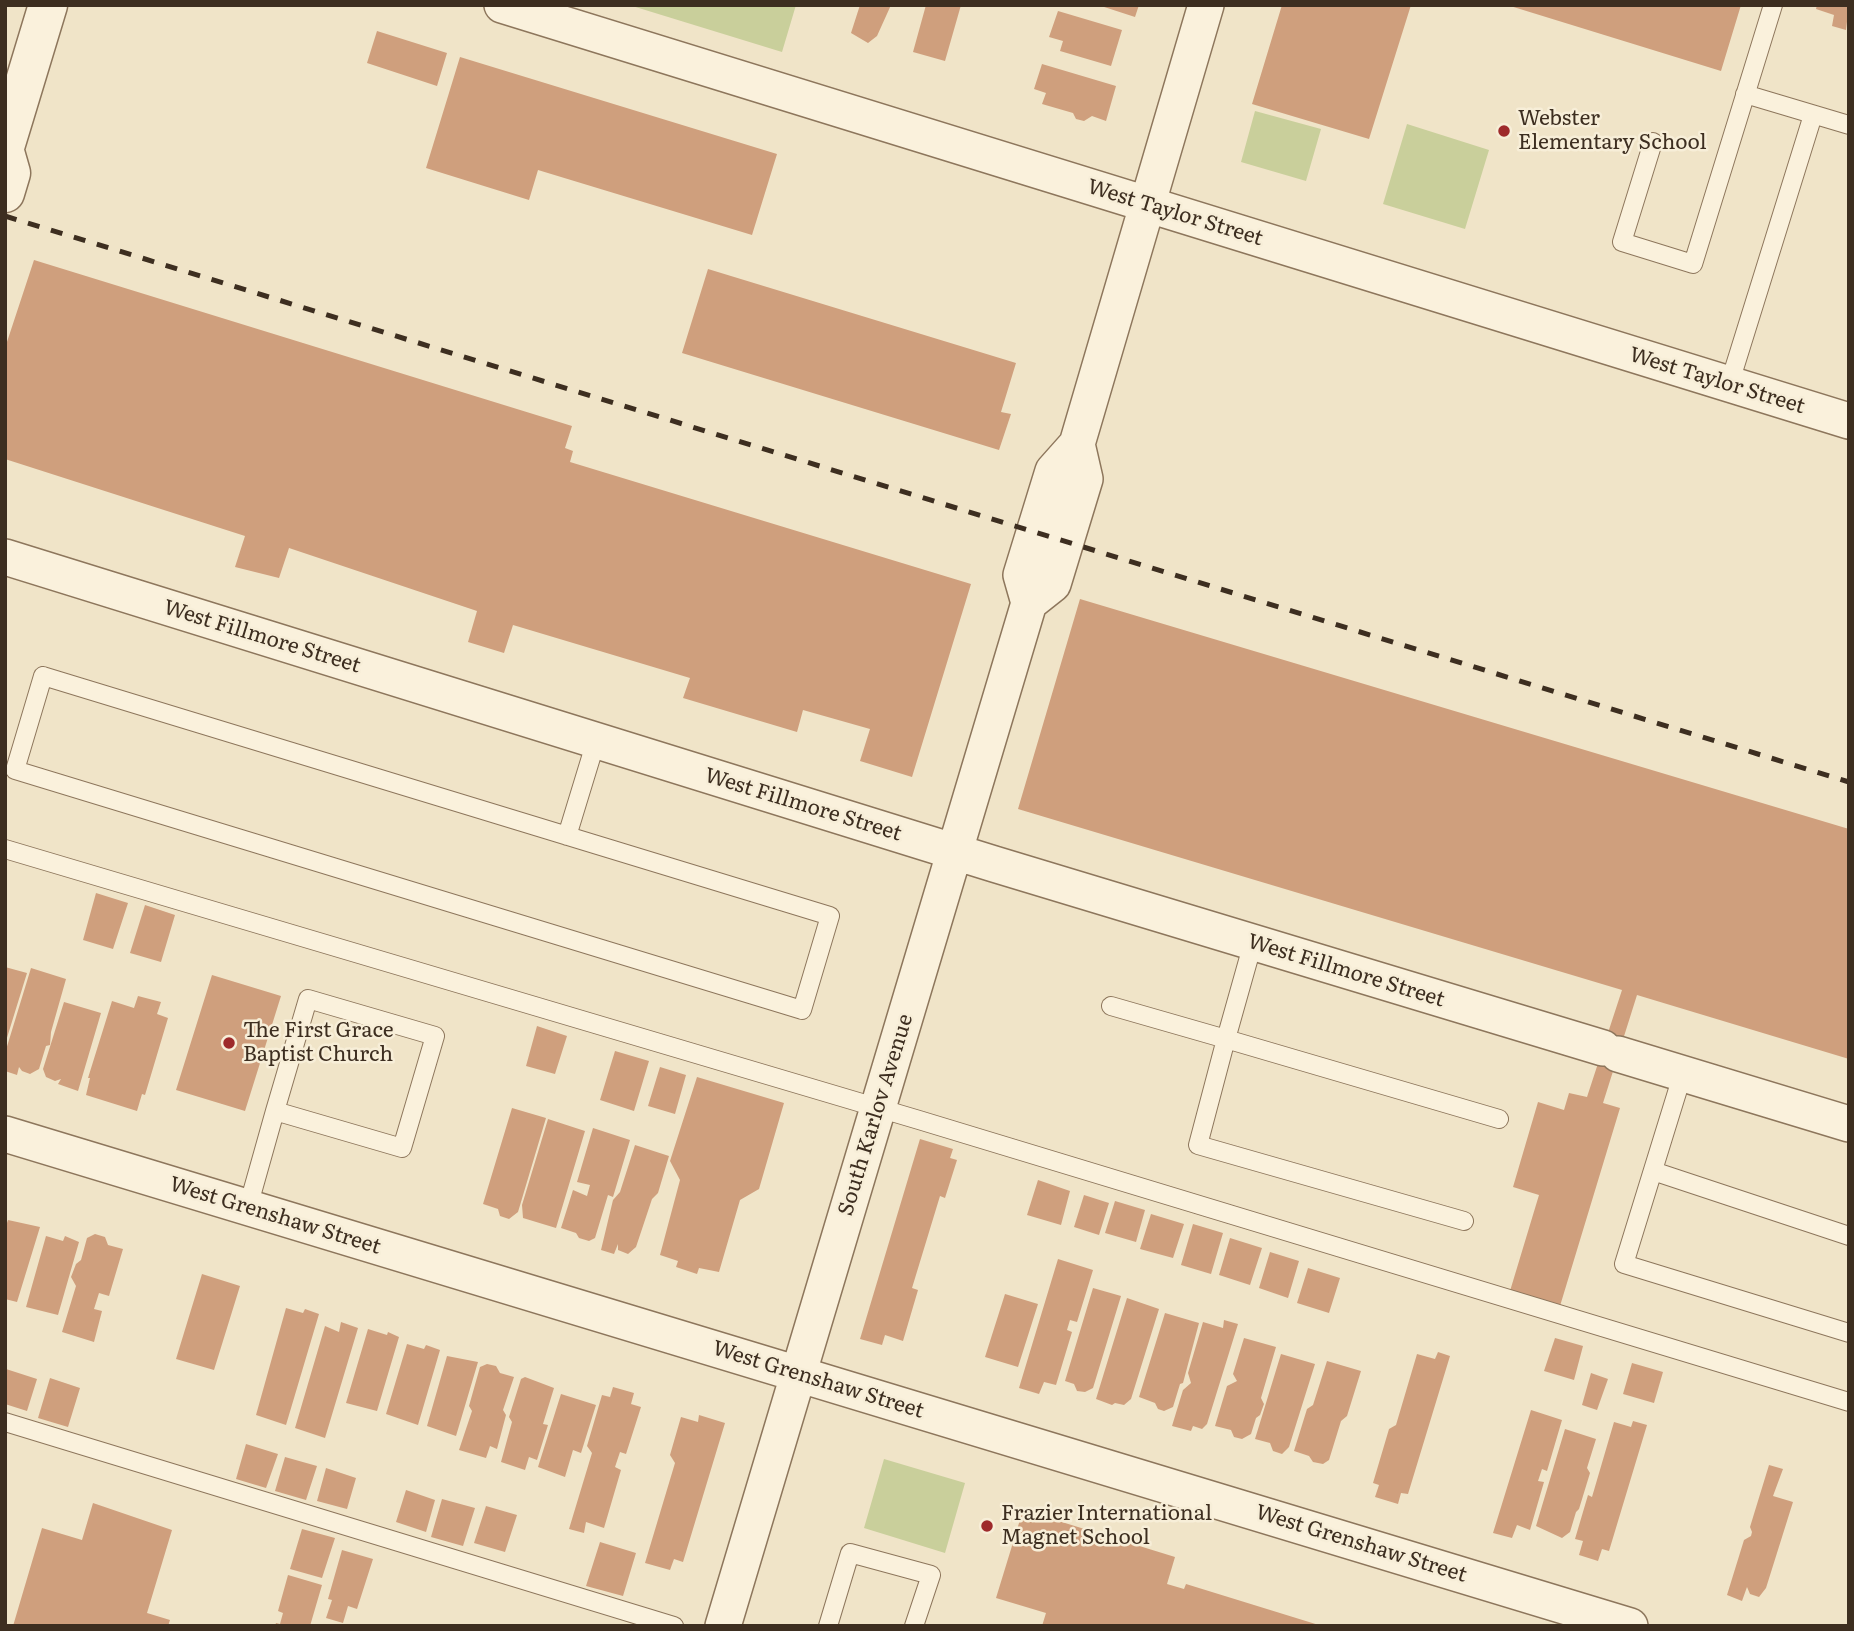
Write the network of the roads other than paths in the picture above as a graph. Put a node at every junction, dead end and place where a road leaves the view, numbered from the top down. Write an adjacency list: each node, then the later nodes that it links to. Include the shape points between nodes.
1 (48, 5): 9 (street)
2 (502, 5): 11 (street, West Taylor Street)
3 (1206, 5): 11 (street, South Karlov Avenue)
4 (1773, 5): 5 (lane)
5 (1745, 94): 6 (lane); 8 (lane, via 1693,264 1622,242)
6 (1813, 114): 7 (lane); 12 (lane)
7 (1849, 125)
8 (1653, 142)
9 (5, 149): 10 (street, via 11,173)
10 (5, 193)
11 (1147, 204): 12 (street, West Taylor Street); 18 (street, South Karlov Avenue, via 1077,444 1053,471 1021,575 1029,603)
12 (1730, 385): 13 (street, West Taylor Street)
13 (1849, 421)
14 (5, 557): 15 (street, West Fillmore Street)
15 (596, 741): 16 (lane); 18 (street, West Fillmore Street)
16 (567, 836): 16 (lane, via 831,916 802,1010 15,770 43,676)
17 (5, 849): 23 (lane)
18 (955, 852): 19 (street, West Fillmore Street); 23 (street, South Karlov Avenue)
19 (1253, 943): 21 (lane); 22 (street, West Fillmore Street)
20 (1111, 1006): 21 (lane)
21 (1226, 1039): 25 (lane); 30 (lane, via 1198,1145)
22 (1683, 1073): 26 (street, West Fillmore Street); 28 (lane)
23 (878, 1108): 33 (street, South Karlov Avenue); 34 (lane)
24 (275, 1111): 24 (lane, via 402,1148 435,1036 308,999); 29 (lane)
25 (1499, 1119)
26 (1849, 1124)
27 (5, 1134): 29 (street, West Grenshaw Street)
28 (1653, 1171): 31 (lane); 32 (lane, via 1624,1264)
29 (248, 1207): 33 (street, West Grenshaw Street)
30 (1464, 1221)
31 (1849, 1236)
32 (1849, 1334)
33 (798, 1374): 37 (street, South Karlov Avenue); 40 (street, West Grenshaw Street)
34 (1849, 1402)
35 (5, 1422): 36 (lane)
36 (674, 1626)
37 (723, 1626)
38 (828, 1626): 39 (lane, via 850,1553 931,1575)
39 (914, 1626)
40 (1630, 1626)

